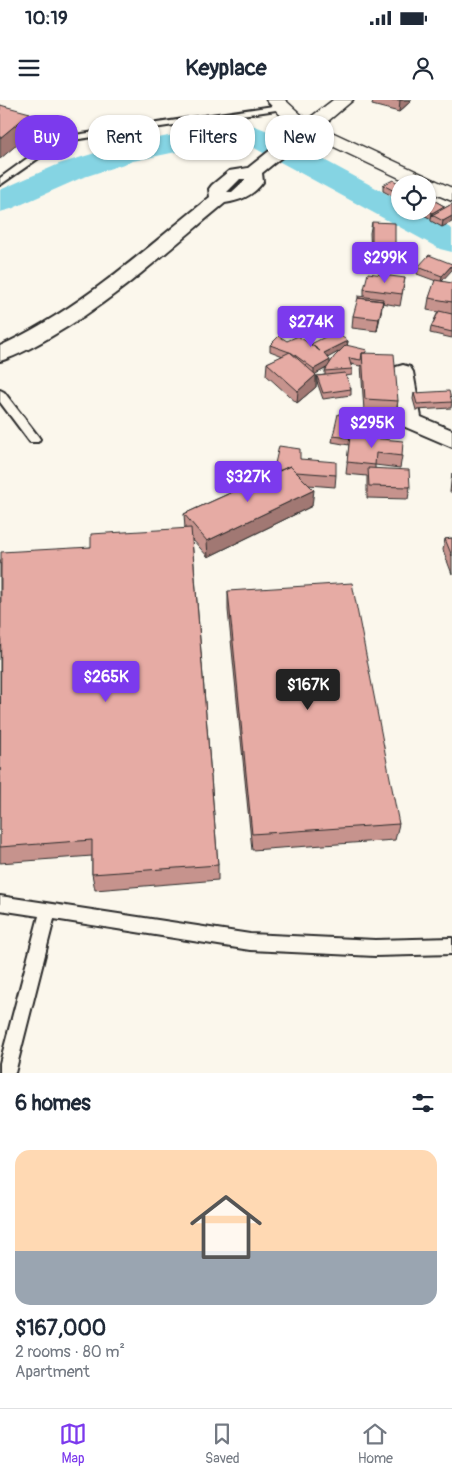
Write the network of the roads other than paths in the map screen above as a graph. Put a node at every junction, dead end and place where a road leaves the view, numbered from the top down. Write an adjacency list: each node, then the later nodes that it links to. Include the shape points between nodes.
1 (344, 100): 4 (street)
2 (278, 104): 3 (street); 7 (lane, via 71,138 42,151)
3 (288, 115)
4 (325, 115)
5 (334, 140): 8 (street)
6 (268, 160): 9 (street, via 253,172 254,182 238,196 219,199 77,312)
7 (0, 182)
8 (452, 195)
9 (0, 354)
10 (403, 372): 13 (street, via 411,421)
11 (0, 394): 12 (lane)
12 (34, 439)
13 (452, 439)
14 (0, 903): 15 (lane)
15 (48, 910): 16 (lane, via 250,942 375,948); 17 (lane)
16 (452, 946)
17 (6, 1073)

